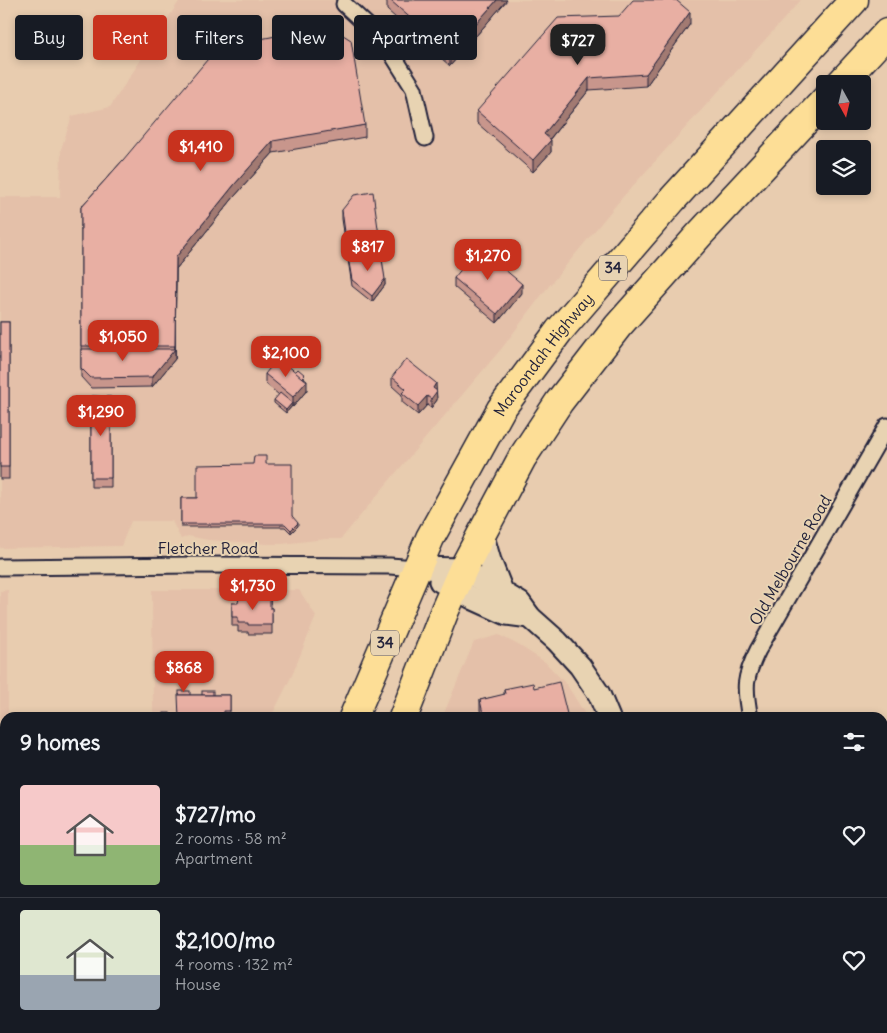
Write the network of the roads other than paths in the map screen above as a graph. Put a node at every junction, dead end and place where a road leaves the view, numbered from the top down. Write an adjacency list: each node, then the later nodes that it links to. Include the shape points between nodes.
1 (854, 0): 10 (highway, Maroondah Highway / 34, via 558,330 501,409)
2 (344, 4): 6 (street, via 384,41 414,89)
3 (887, 33): 4 (highway)
4 (848, 75)
5 (816, 110): 8 (highway, 34, via 618,326 559,402 522,458)
6 (425, 138)
7 (887, 426): 17 (street, Old Melbourne Road, via 749,667 745,686)
8 (482, 533): 11 (highway, 34); 12 (main road)
9 (0, 567): 10 (street, Fletcher Road)
10 (416, 568): 11 (main road); 14 (highway, Maroondah Highway / 34)
11 (458, 578): 12 (main road); 13 (main road, via 506,614); 15 (highway, 34)
12 (502, 591): 13 (main road, via 520,603)
13 (530, 618): 16 (main road, via 580,666)
14 (356, 712)
15 (405, 712)
16 (606, 712)
17 (749, 712)

